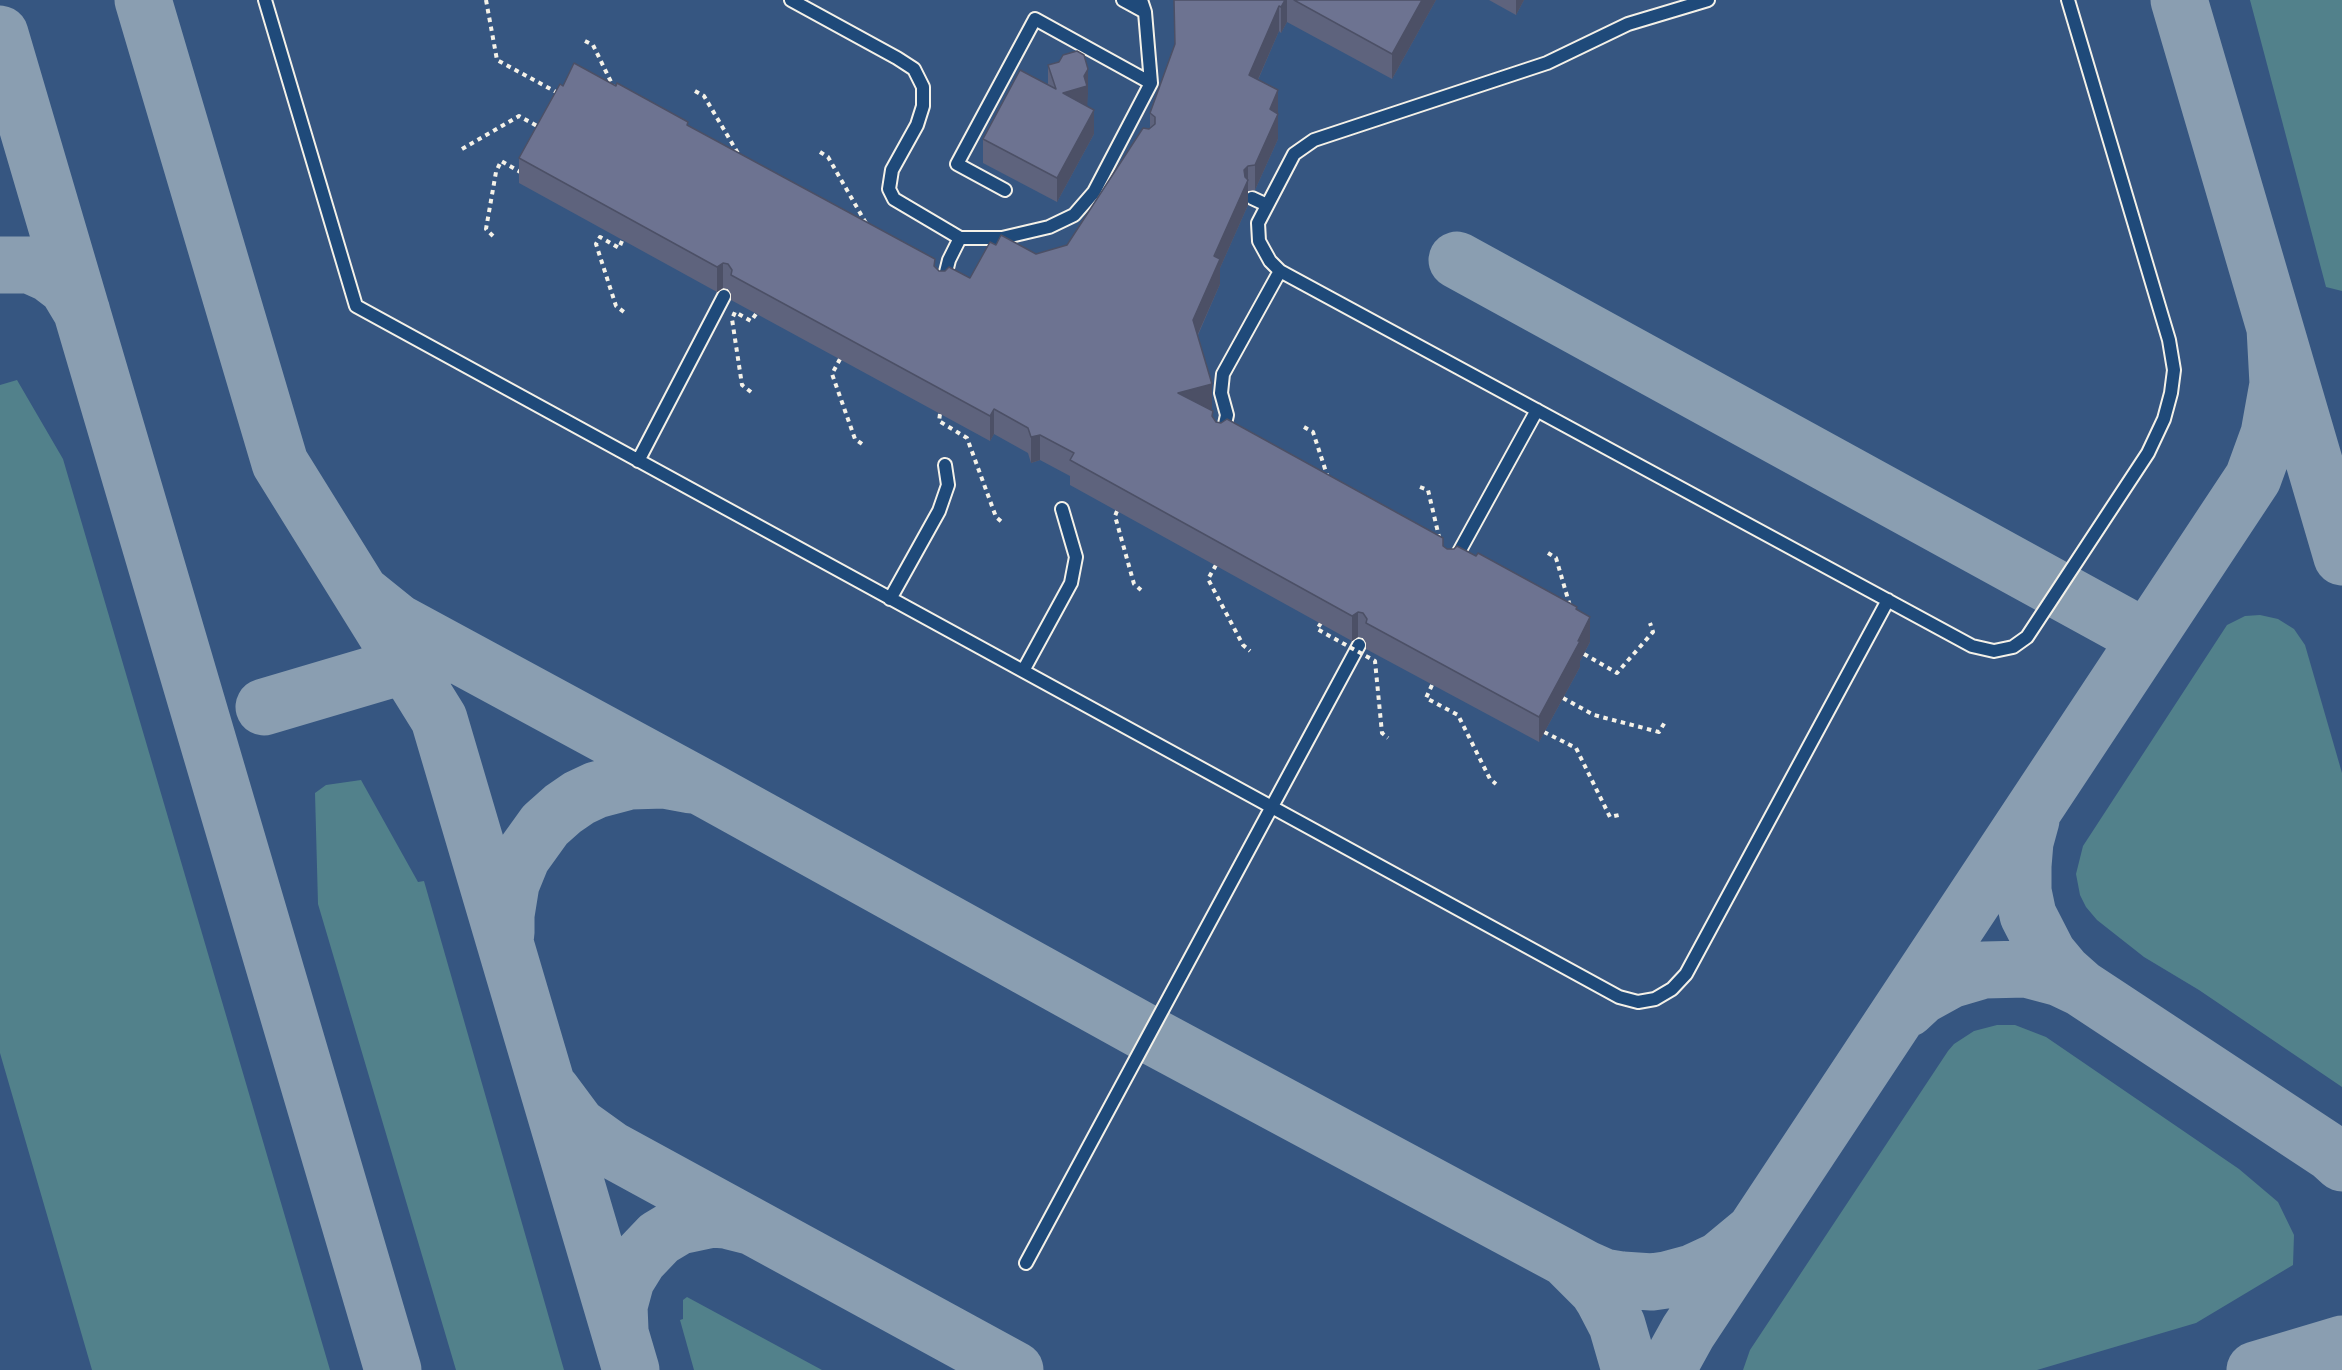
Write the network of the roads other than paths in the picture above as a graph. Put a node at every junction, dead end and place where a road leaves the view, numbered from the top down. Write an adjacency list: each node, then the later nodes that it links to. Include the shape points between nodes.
1 (265, 0): 17 (lane, via 356,306)
2 (791, 0): 11 (lane, via 914,69 923,87 923,106 892,170 889,189 894,199)
3 (1123, 0): 6 (lane)
4 (1708, 0): 10 (lane, via 1628,24 1547,63 1314,140 1294,154)
5 (2068, 0): 22 (lane, via 2169,340 2174,370 2164,419 2148,453 2027,637 2013,647 1994,651 1972,646)
6 (1143, 6): 7 (lane)
7 (1151, 83): 8 (lane, via 1035,19 957,164); 11 (lane, via 1130,136 1094,192 1074,215 1049,227 1002,238)
8 (1005, 190)
9 (1252, 198): 10 (lane)
10 (1268, 205): 12 (lane, via 1258,223 1259,241)
11 (960, 238): 13 (lane)
12 (1280, 270): 15 (lane); 16 (lane, via 1223,375 1221,393 1227,415)
13 (942, 288)
14 (724, 296): 17 (lane)
15 (1537, 410): 20 (lane); 22 (lane)
16 (1220, 440)
17 (638, 461): 21 (lane)
18 (945, 465): 21 (lane, via 948,485 939,511)
19 (1062, 509): 24 (lane, via 1076,558 1071,583)
20 (1450, 567)
21 (890, 599): 24 (lane)
22 (1888, 600): 25 (lane, via 1686,974 1672,990 1655,999 1638,1002 1619,997)
23 (1359, 645): 25 (lane)
24 (1023, 671): 25 (lane)
25 (1273, 808): 26 (lane)
26 (1026, 1263)

